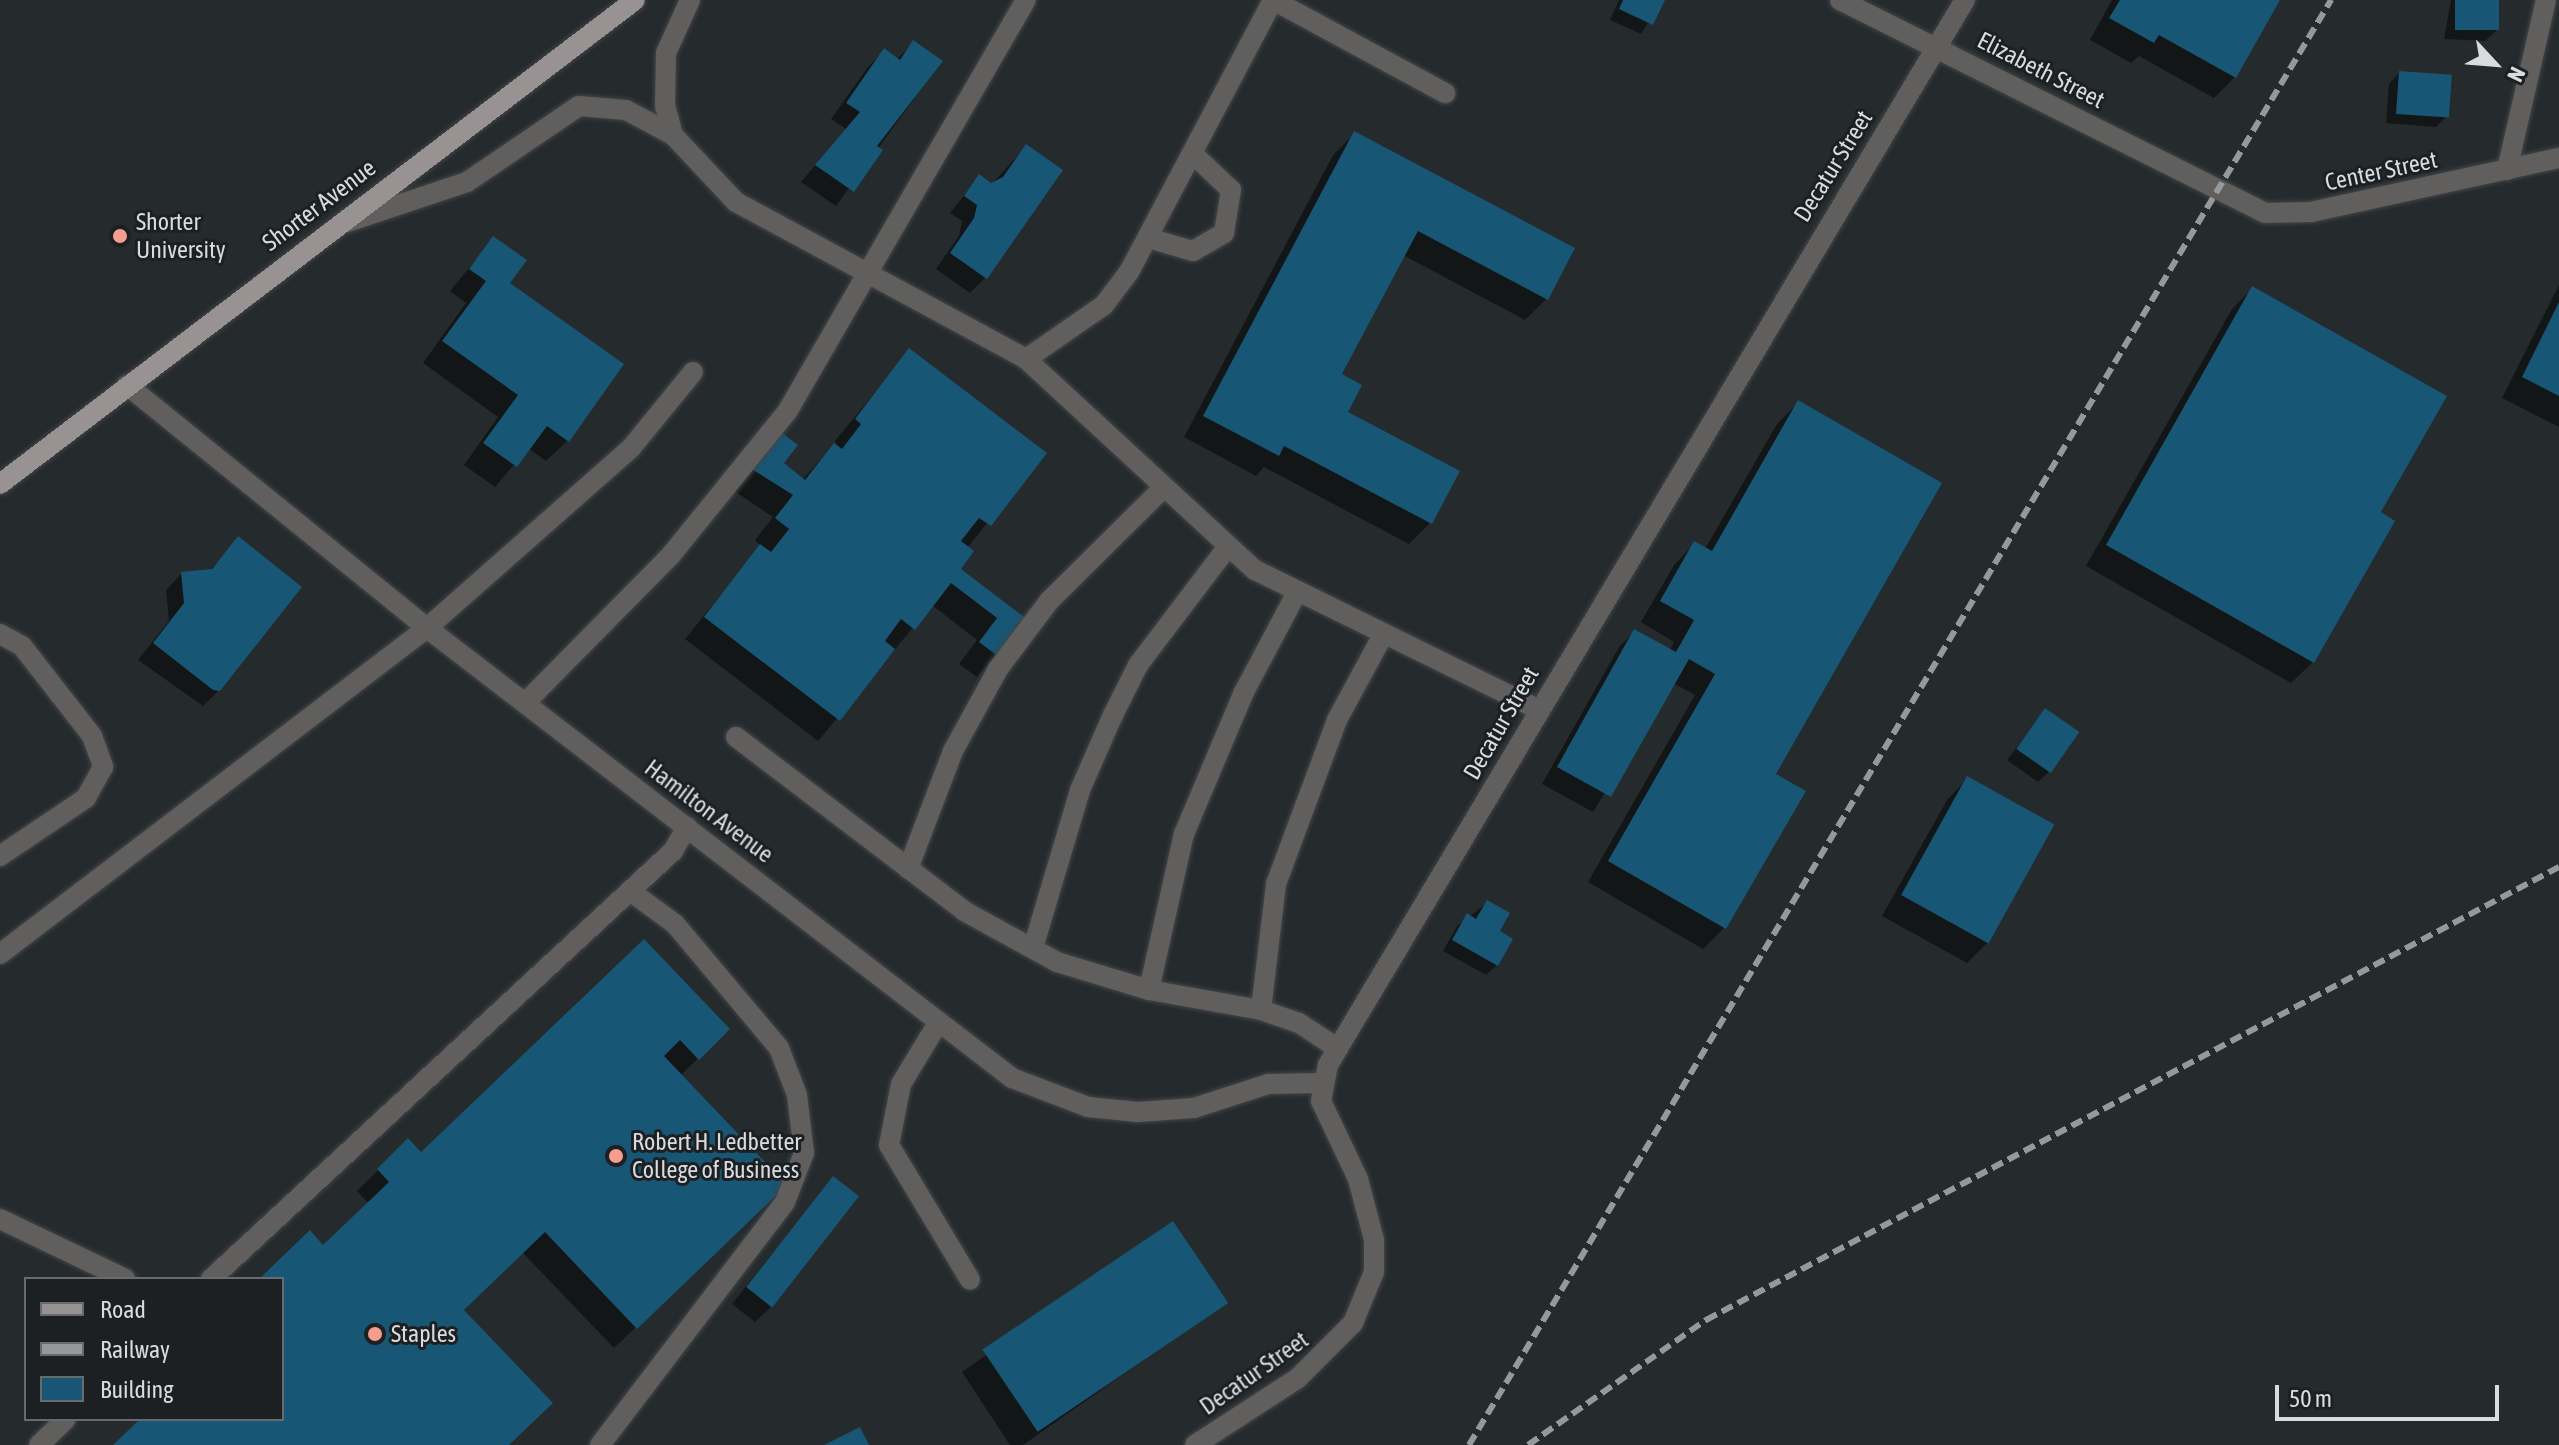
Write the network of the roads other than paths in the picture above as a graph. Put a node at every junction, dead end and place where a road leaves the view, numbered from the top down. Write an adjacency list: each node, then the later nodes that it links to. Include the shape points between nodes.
1 (635, 0): 15 (main road, Shorter Avenue)
2 (690, 0): 10 (street, via 666,53 665,106)
3 (1026, 0): 17 (street)
4 (1273, 0): 9 (street); 11 (street)
5 (1840, 0): 8 (street, Elizabeth Street)
6 (1965, 0): 8 (street, Decatur Street)
7 (2546, 0): 13 (street)
8 (1938, 47): 14 (street, Elizabeth Street); 29 (street, Decatur Street)
9 (1445, 93)
10 (673, 135): 15 (street, via 626,110 579,106 467,182); 17 (street, via 736,202)
11 (1193, 154): 16 (street); 16 (street, via 1231,190 1224,233 1193,251)
12 (2559, 158): 13 (street, Center Street)
13 (2507, 170): 14 (street, Center Street, via 2283,216)
14 (2218, 189)
15 (331, 227): 20 (main road, Shorter Avenue)
16 (1148, 238): 18 (street, via 1104,305)
17 (872, 274): 18 (street); 28 (street, via 731,487)
18 (1026, 359): 22 (street)
19 (693, 372): 25 (street, via 631,448)
20 (127, 385): 21 (main road, Shorter Avenue); 25 (street, Hamilton Avenue)
21 (0, 484)
22 (1163, 488): 23 (street); 33 (street, via 1050,600 998,669 953,751)
23 (1226, 549): 24 (street); 35 (street, via 1138,665 1112,717 1080,790)
24 (1295, 596): 27 (street); 37 (street, via 1244,692 1184,834)
25 (427, 628): 28 (street, Hamilton Avenue); 36 (street)
26 (0, 634): 32 (street, via 22,646 84,725 103,767 86,798)
27 (1383, 635): 29 (street); 38 (street, via 1337,720 1276,884)
28 (525, 703): 31 (street, Hamilton Avenue)
29 (1539, 710): 40 (street, Decatur Street)
30 (736, 737): 33 (street)
31 (687, 827): 34 (street, via 673,851); 39 (street, Hamilton Avenue)
32 (0, 856)
33 (908, 869): 35 (street, via 964,911)
34 (630, 891): 44 (street); 48 (street, via 675,924 779,1048 797,1095 804,1153 785,1202)
35 (1033, 948): 37 (street, via 1086,974)
36 (0, 954)
37 (1149, 990): 38 (street)
38 (1261, 1010): 40 (street, via 1299,1023)
39 (938, 1023): 41 (street, Hamilton Avenue, via 1012,1078 1088,1107 1194,1108 1268,1084); 45 (street, via 901,1084 889,1145)
40 (1337, 1048): 41 (street, Decatur Street)
41 (1322, 1083): 49 (street, Decatur Street, via 1321,1101 1358,1179 1374,1240 1366,1297 1333,1350)
42 (0, 1219): 43 (street)
43 (121, 1277)
44 (213, 1277)
45 (970, 1280)
46 (64, 1421): 47 (street)
47 (39, 1445)
48 (600, 1445)
49 (1195, 1445)

